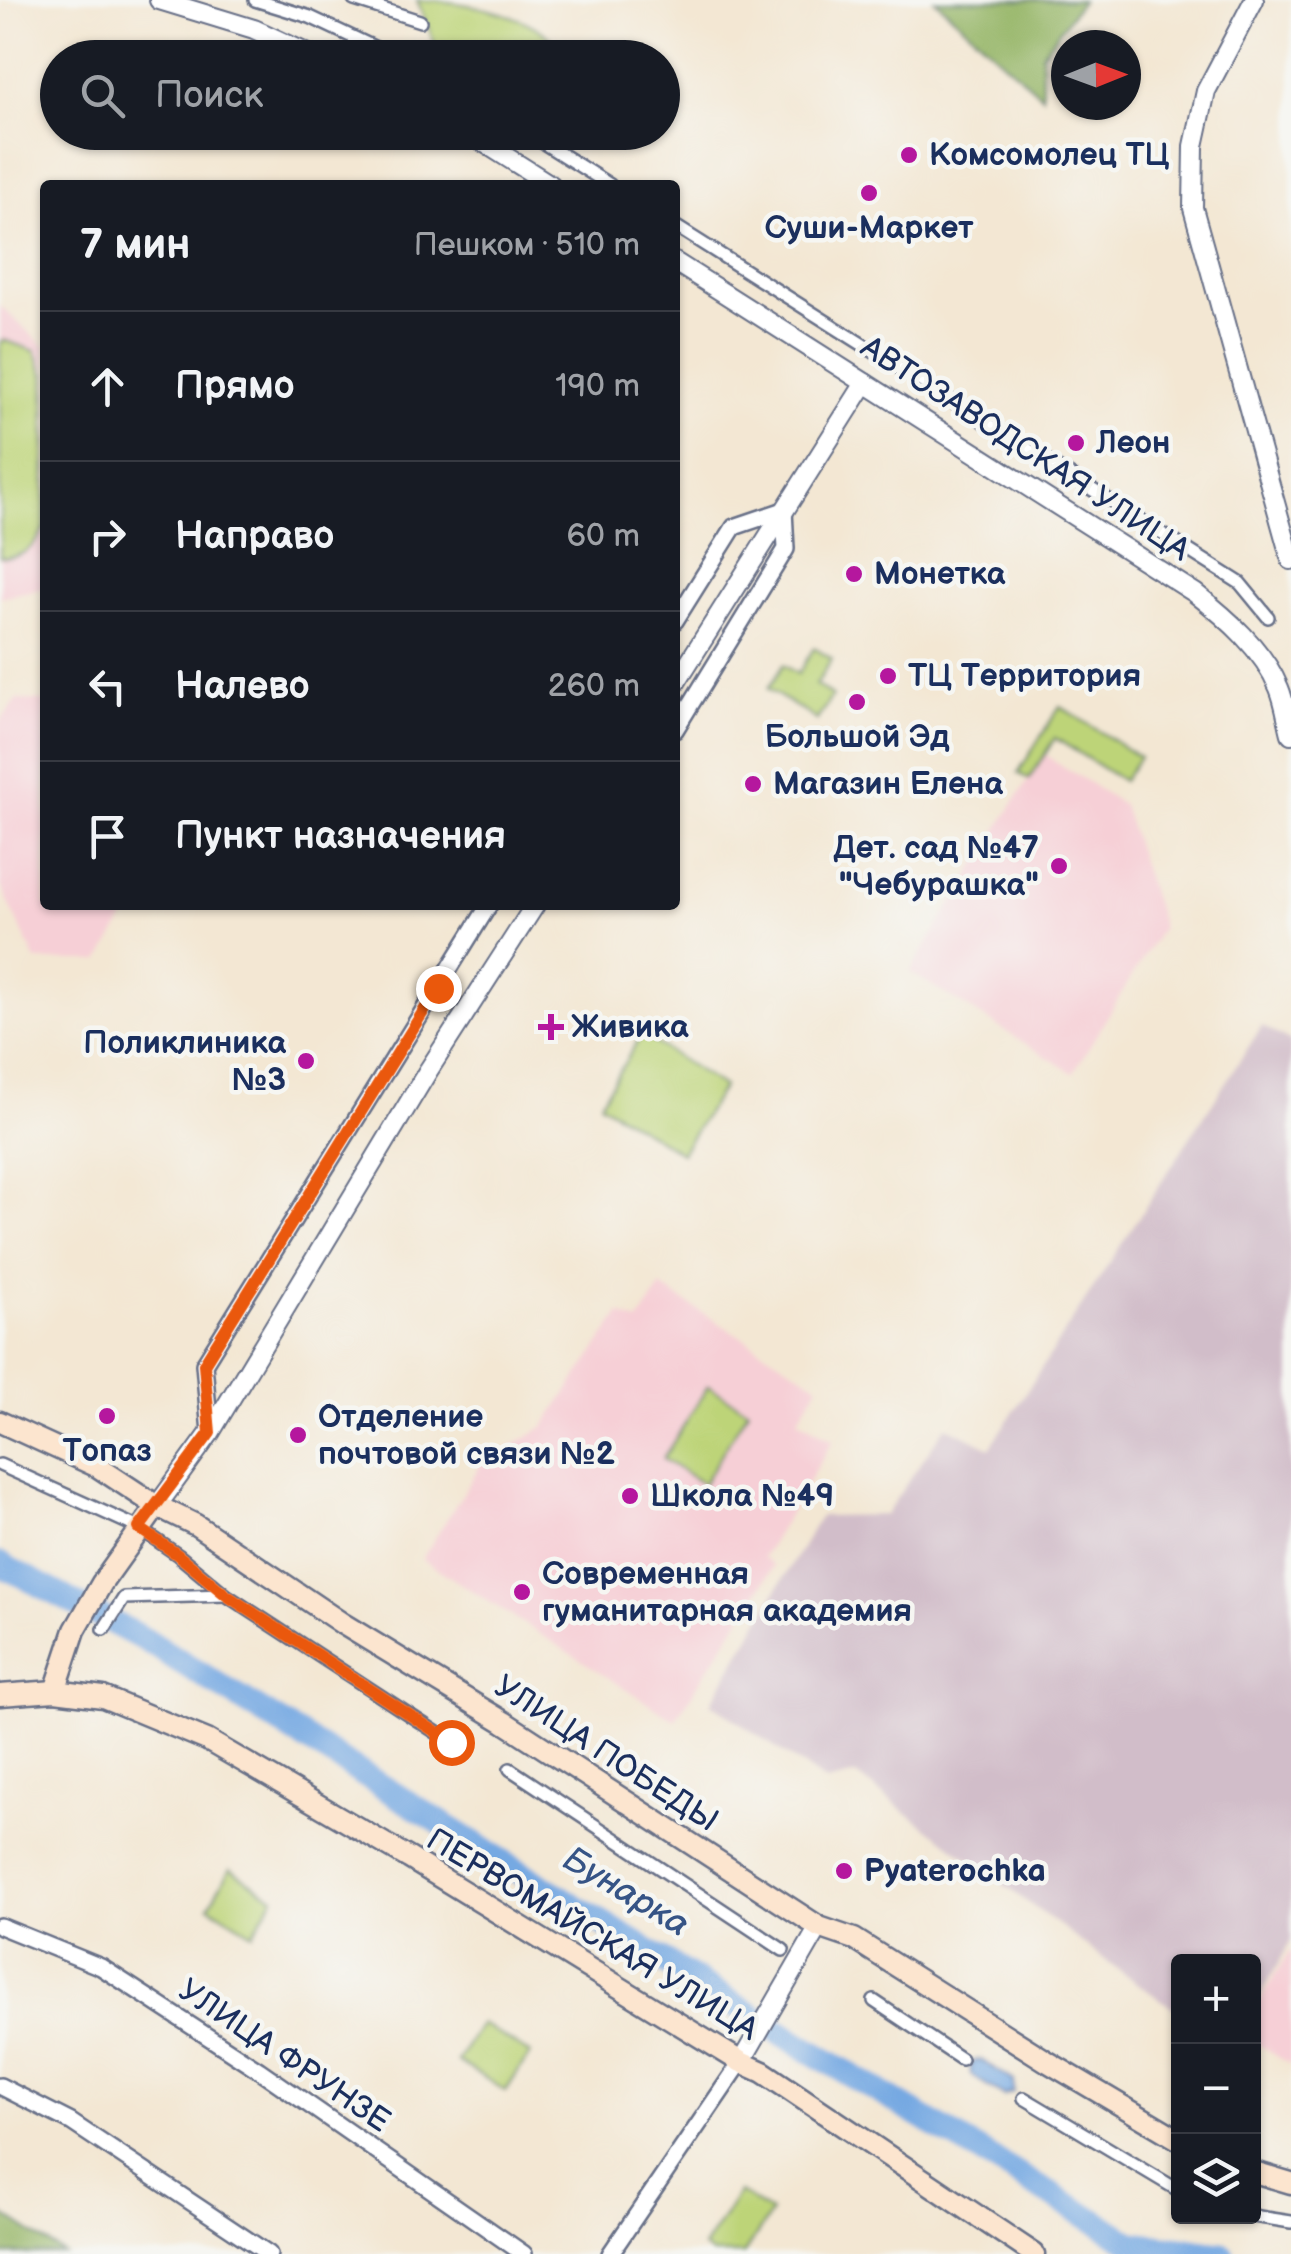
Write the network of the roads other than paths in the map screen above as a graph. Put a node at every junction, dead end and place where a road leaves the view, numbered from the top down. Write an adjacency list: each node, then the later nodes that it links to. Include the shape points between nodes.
1 (159, 0): 6 (street)
2 (256, 0): 7 (street)
3 (354, 0): 5 (street)
4 (1254, 0): 16 (street, via 1206,91 1194,146 1193,208)
5 (420, 21)
6 (276, 40)
7 (358, 40)
8 (496, 150): 10 (street)
9 (555, 150): 11 (street)
10 (543, 180)
11 (602, 180)
12 (680, 229): 18 (street, via 1240,583)
13 (680, 265): 14 (street, АВТОЗАВОДСКАЯ УЛИЦА)
14 (864, 383): 15 (street); 20 (street, АВТОЗАВОДСКАЯ УЛИЦА, via 1195,593)
15 (784, 510): 17 (street, via 734,527); 19 (street); 21 (street, via 786,549)
16 (1291, 560)
17 (680, 612)
18 (1268, 617)
19 (680, 676)
20 (1285, 683): 22 (street, АВТОЗАВОДСКАЯ УЛИЦА)
21 (680, 722)
22 (1291, 734)
23 (486, 910): 26 (street, via 204,1364)
24 (532, 910): 26 (street)
25 (0, 1422): 28 (main road, УЛИЦА ПОБЕДЫ, via 98,1468)
26 (210, 1433): 28 (street)
27 (0, 1465): 29 (street)
28 (157, 1506): 29 (main road); 37 (main road, УЛИЦА ПОБЕДЫ)
29 (133, 1525): 30 (street); 32 (main road, via 75,1630)
30 (226, 1595): 31 (street, via 124,1598); 34 (street)
31 (104, 1629)
32 (55, 1691): 33 (main road); 41 (main road, ПЕРВОМАЙСКАЯ УЛИЦА, via 103,1697 207,1740)
33 (0, 1694)
34 (451, 1742)
35 (510, 1769): 38 (street)
36 (0, 1926): 51 (street, УЛИЦА ФРУНЗЕ, via 101,1968)
37 (819, 1927): 41 (street); 44 (main road, УЛИЦА ПОБЕДЫ, via 854,1939)
38 (782, 1950)
39 (874, 2001): 40 (street)
40 (960, 2059)
41 (740, 2062): 52 (street); 53 (main road, ПЕРВОМАЙСКАЯ УЛИЦА)
42 (0, 2086): 50 (street, via 71,2122)
43 (1024, 2098): 47 (street)
44 (1171, 2135)
45 (1261, 2174): 46 (main road)
46 (1291, 2184)
47 (1171, 2186)
48 (1261, 2217): 49 (street)
49 (1291, 2222)
50 (269, 2254)
51 (524, 2254)
52 (610, 2254)
53 (1034, 2254)

